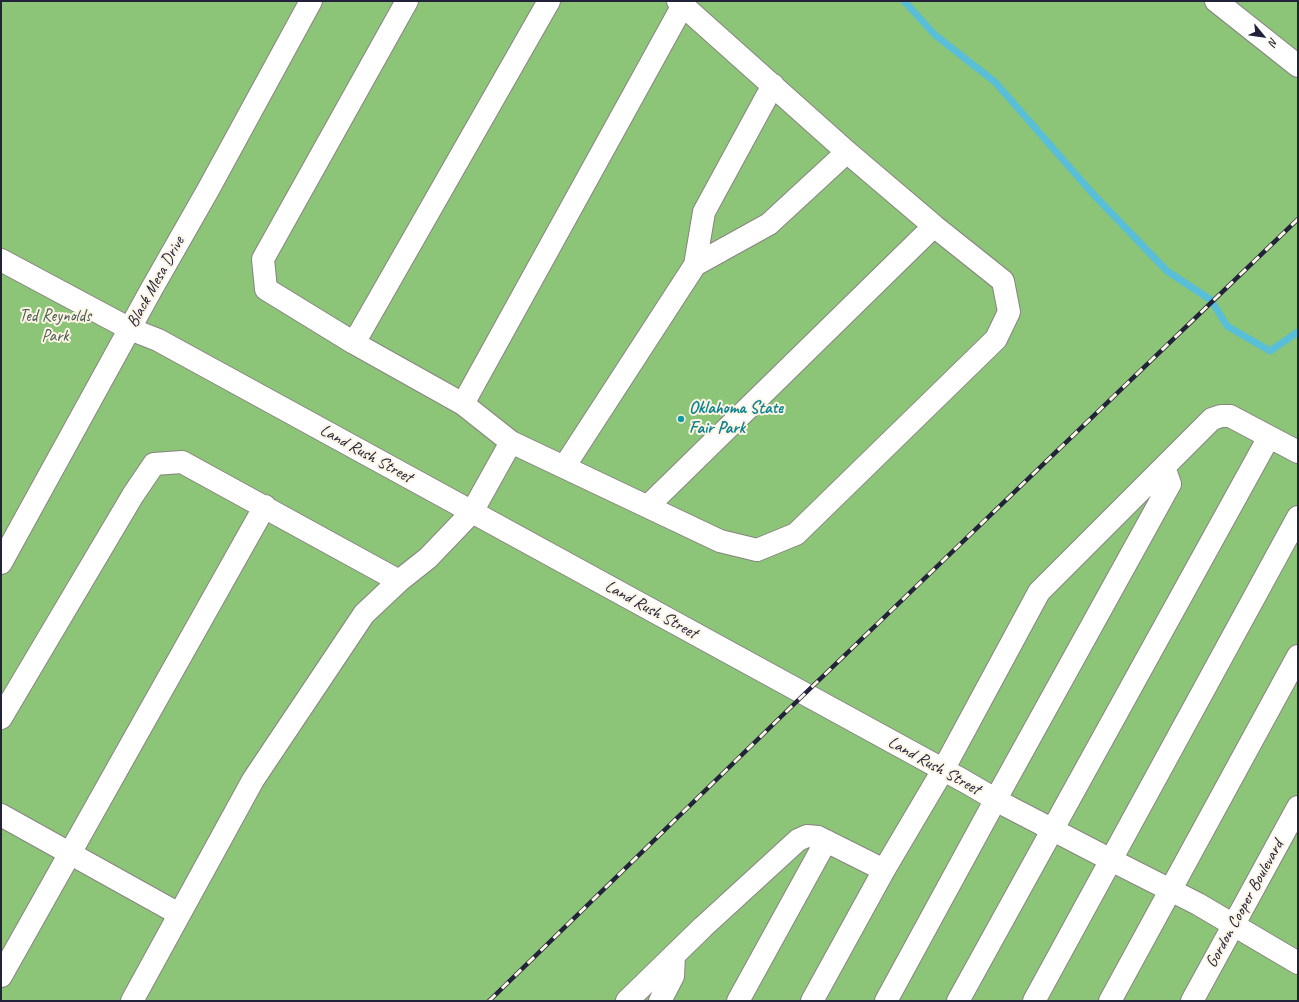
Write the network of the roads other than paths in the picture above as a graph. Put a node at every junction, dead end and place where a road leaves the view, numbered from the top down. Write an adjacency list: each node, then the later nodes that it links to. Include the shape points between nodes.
1 (311, 1): 12 (street, Black Mesa Drive)
2 (407, 1): 13 (street, via 263,259 266,289)
3 (550, 1): 13 (street)
4 (1216, 1): 6 (street)
5 (681, 3): 7 (street); 14 (street)
6 (1298, 66)
7 (772, 85): 8 (street); 11 (street, via 704,212)
8 (847, 152): 9 (street); 11 (street, via 769,224)
9 (934, 226): 21 (street); 21 (street, via 1003,281 1010,312 996,339 796,534 757,550 720,541)
10 (1, 260): 12 (street, Land Rush Street)
11 (695, 265): 18 (street)
12 (130, 329): 22 (street, Land Rush Street, via 158,340); 24 (street, Black Mesa Drive)
13 (354, 343): 14 (street)
14 (463, 404): 16 (street)
15 (1269, 437): 17 (street); 19 (street, via 1230,416 1221,416 1212,419); 32 (street)
16 (510, 442): 18 (street); 22 (street)
17 (1298, 452)
18 (564, 467): 21 (street)
19 (1164, 467): 28 (street, via 1039,592); 29 (street, via 1170,484)
20 (265, 506): 25 (street); 27 (street, via 182,462 154,464 133,494); 34 (street)
21 (648, 506)
22 (472, 512): 25 (street, via 428,558); 28 (street, Land Rush Street)
23 (1298, 517): 35 (street)
24 (1, 563)
25 (399, 581): 38 (street, via 364,614 253,780)
26 (1298, 656): 37 (street)
27 (1, 718)
28 (943, 770): 29 (street, Land Rush Street); 36 (street)
29 (996, 799): 32 (street, Land Rush Street); 48 (street)
30 (1298, 807): 39 (street, Gordon Cooper Boulevard)
31 (1, 815): 34 (street)
32 (1052, 829): 35 (street, Land Rush Street); 49 (street)
33 (826, 841): 36 (street); 40 (street, via 807,836 798,840); 46 (street)
34 (70, 854): 38 (street); 42 (street)
35 (1111, 860): 37 (street, Land Rush Street); 50 (street)
36 (884, 870): 47 (street)
37 (1170, 890): 39 (street, Land Rush Street); 51 (street)
38 (179, 914): 43 (street)
39 (1234, 925): 41 (street, Land Rush Street); 52 (street, Gordon Cooper Boulevard)
40 (674, 955): 44 (street); 45 (street, via 673,976)
41 (1298, 963)
42 (1, 976)
43 (132, 1001)
44 (627, 1001)
45 (660, 1001)
46 (738, 1001)
47 (812, 1001)
48 (886, 1001)
49 (958, 1001)
50 (1034, 1001)
51 (1110, 1001)
52 (1192, 1001)

